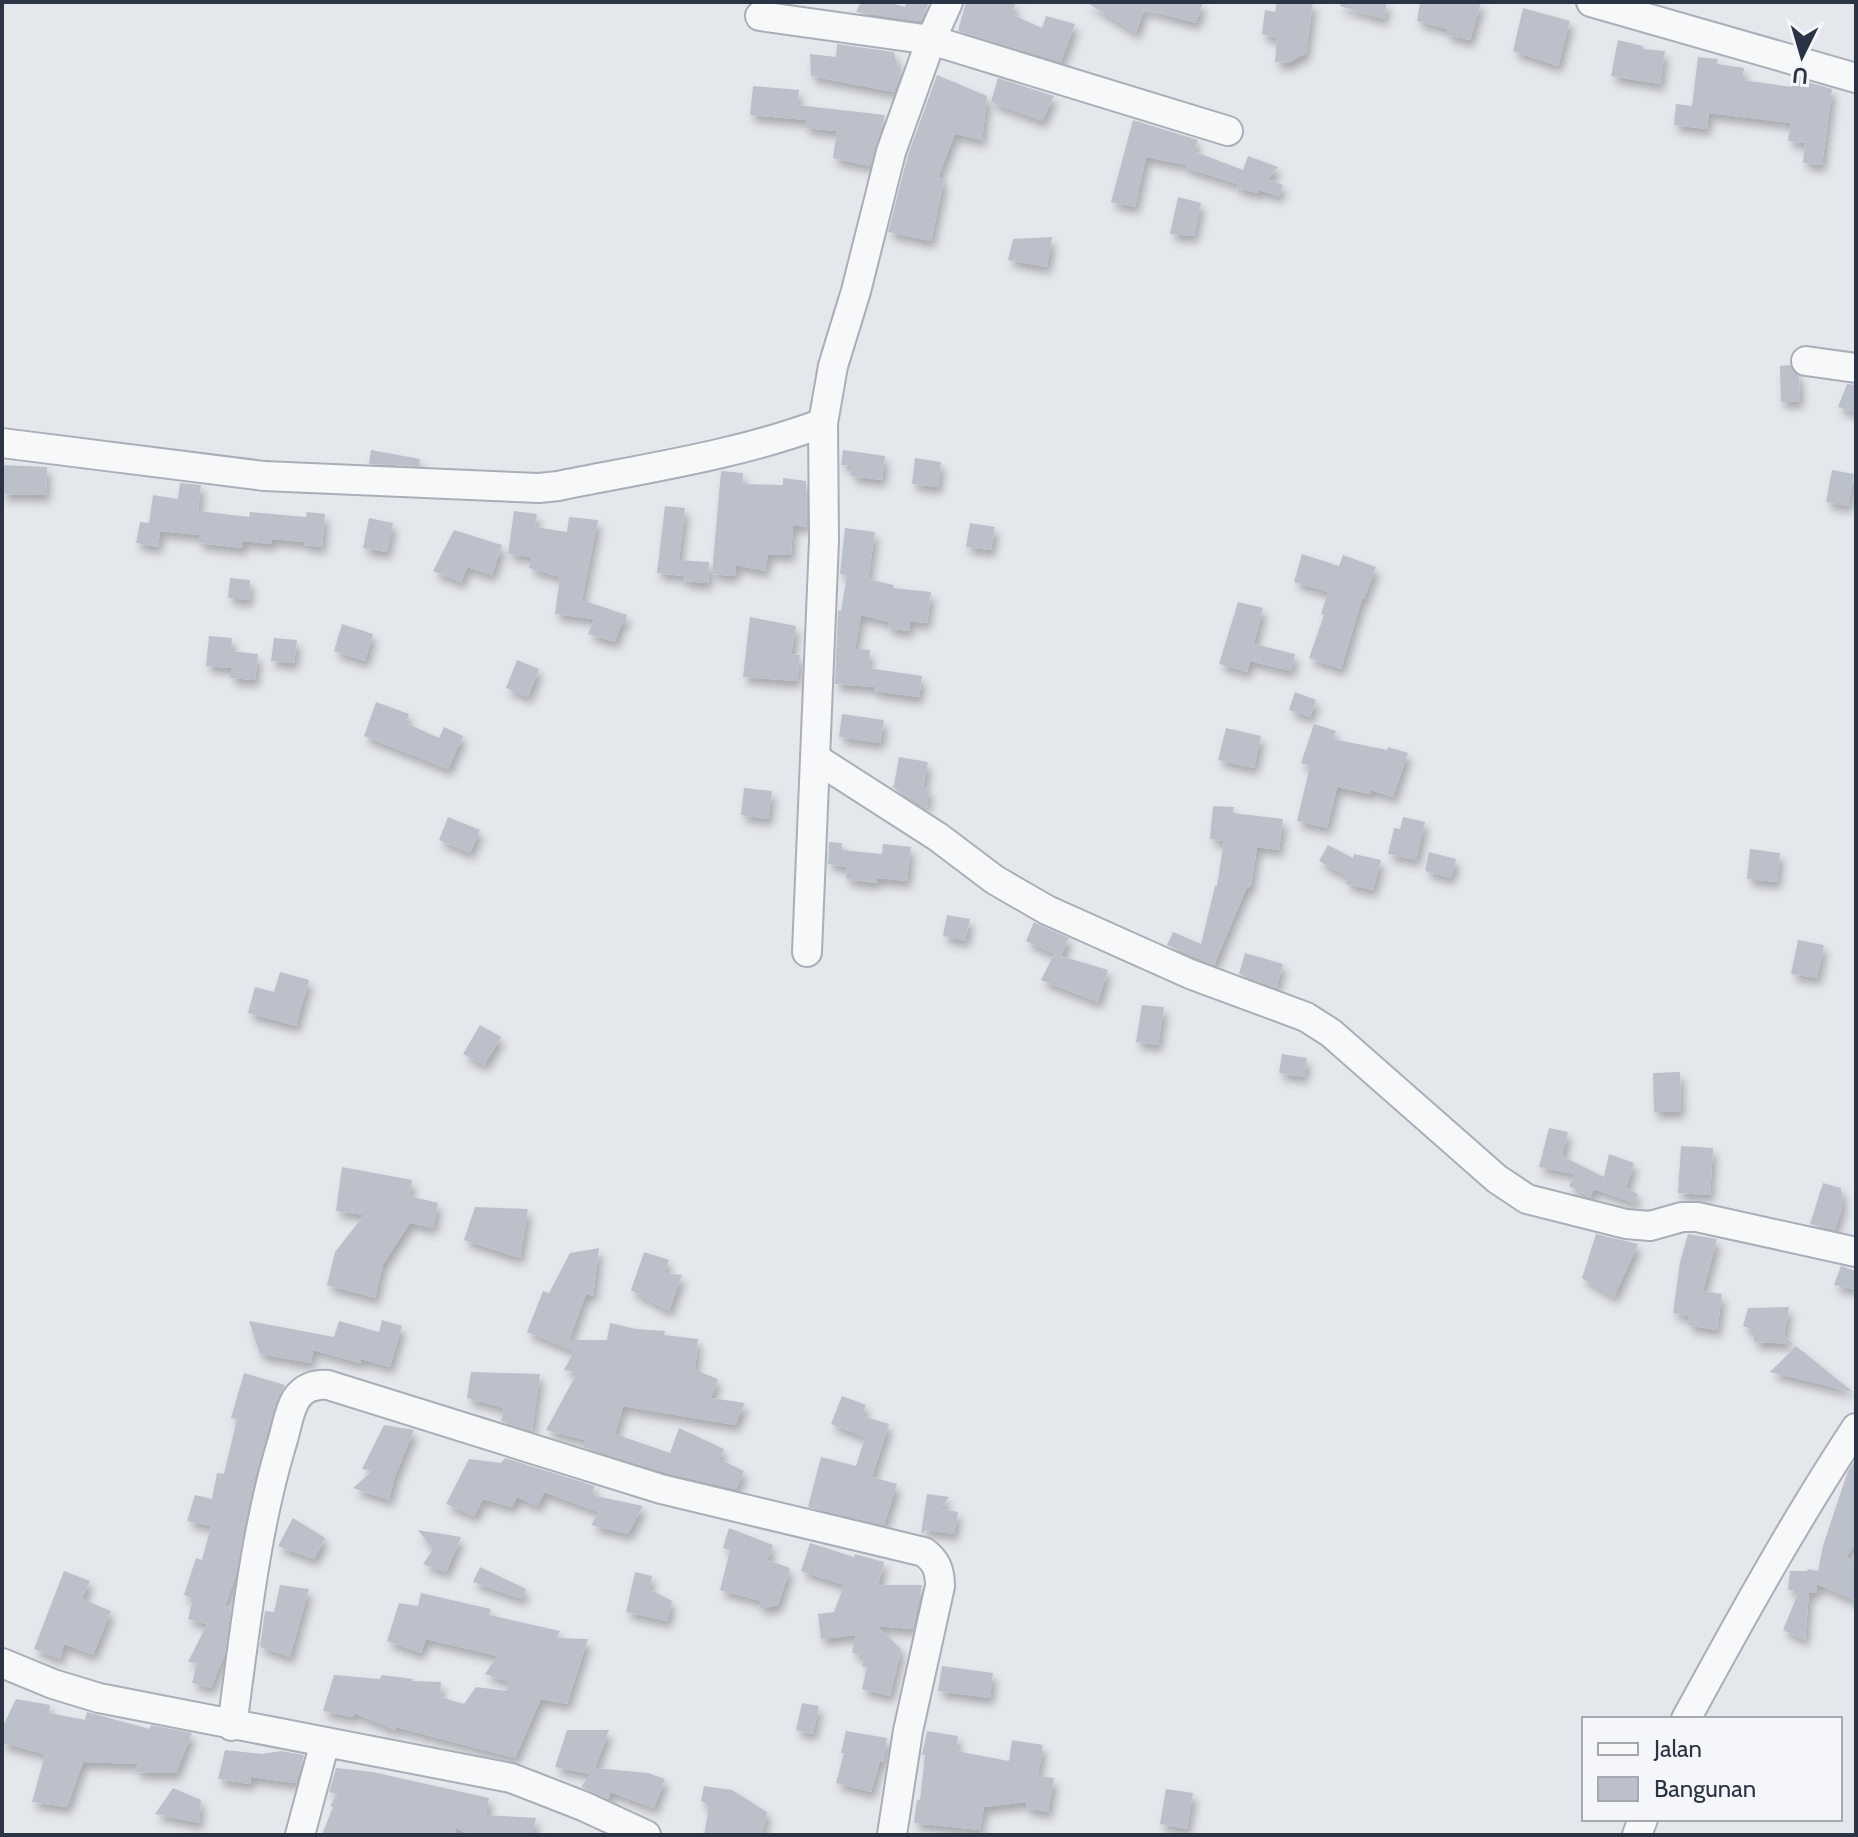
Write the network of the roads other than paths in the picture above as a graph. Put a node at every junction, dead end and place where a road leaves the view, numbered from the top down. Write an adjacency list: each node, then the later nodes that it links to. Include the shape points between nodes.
1 (948, 2): 5 (street)
2 (1591, 2): 3 (street)
3 (1654, 12): 6 (street)
4 (760, 16): 5 (street)
5 (931, 40): 7 (street); 10 (street, via 891,152 833,366)
6 (1856, 78)
7 (1228, 131)
8 (1806, 361): 9 (street)
9 (1856, 368)
10 (823, 423): 11 (street, via 704,456 539,488 264,476); 12 (street)
11 (2, 443)
12 (815, 758): 13 (street); 14 (street, via 1047,910 1190,974 1306,1017 1527,1199 1626,1224 1650,1226 1697,1217)
13 (807, 952)
14 (1856, 1252)
15 (1856, 1428): 17 (street, via 1742,1615)
16 (2, 1663): 18 (street, via 99,1698)
17 (1687, 1717)
18 (232, 1726): 19 (street); 22 (street, via 257,1548 274,1472 295,1401 317,1384 328,1385 661,1489 924,1552 933,1559 940,1586)
19 (325, 1742): 20 (street); 21 (street, via 511,1778)
20 (300, 1835)
21 (646, 1835)
22 (892, 1835)

